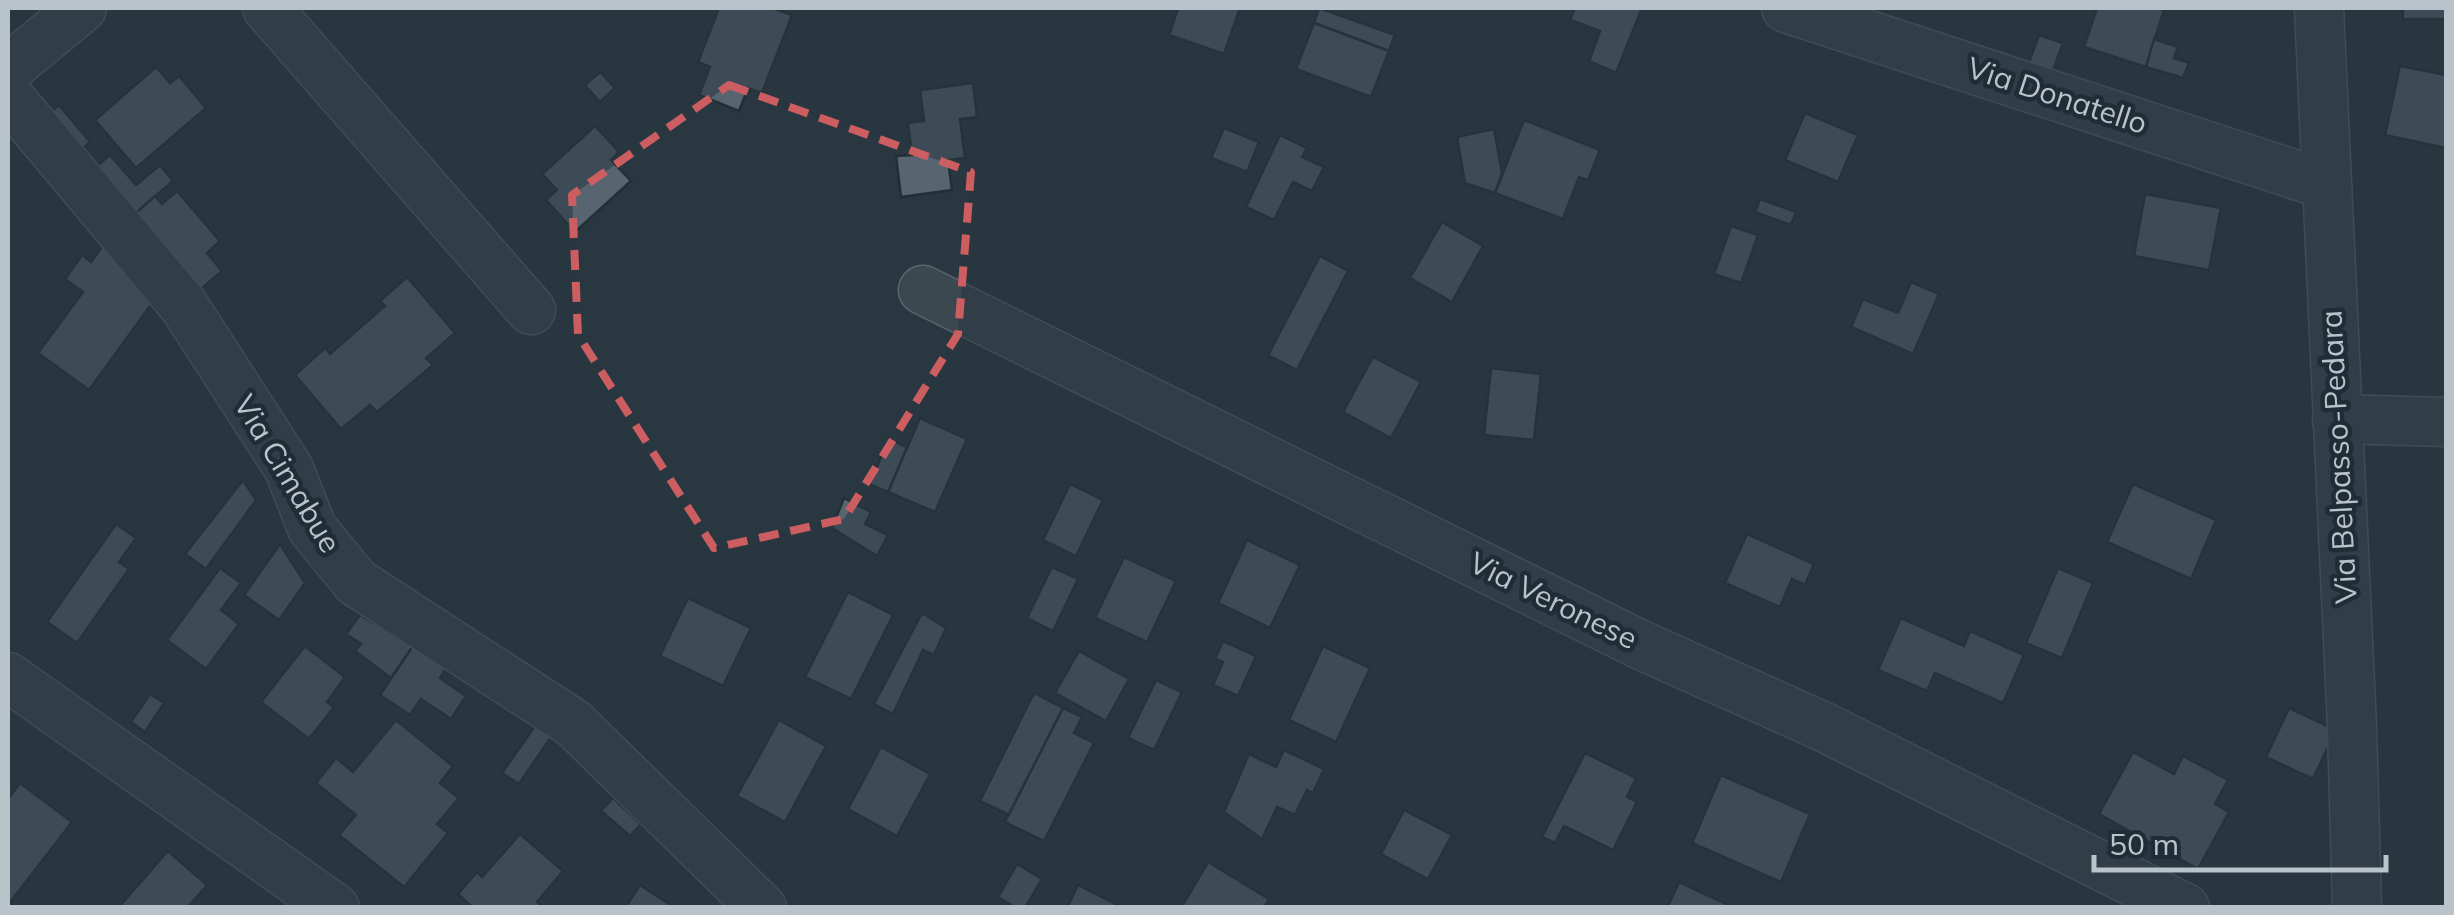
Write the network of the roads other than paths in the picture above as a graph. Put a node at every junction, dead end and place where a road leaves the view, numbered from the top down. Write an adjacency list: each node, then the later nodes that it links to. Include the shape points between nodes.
1 (82, 8): 5 (street)
2 (267, 8): 9 (street)
3 (1786, 8): 7 (street, Via Donatello)
4 (2319, 8): 7 (street, Via Belpasso-Pedara)
5 (8, 69)
6 (8, 96): 14 (street, Via Cimabue, via 184,306 289,469 312,528 356,582 573,723)
7 (2327, 185): 10 (street, Via Belpasso-Pedara)
8 (923, 290): 15 (street, Via Veronese)
9 (531, 310)
10 (2338, 418): 11 (street); 16 (street, Via Belpasso-Pedara)
11 (2446, 422)
12 (8, 677): 13 (street)
13 (335, 908)
14 (762, 908)
15 (2185, 908)
16 (2357, 908)

